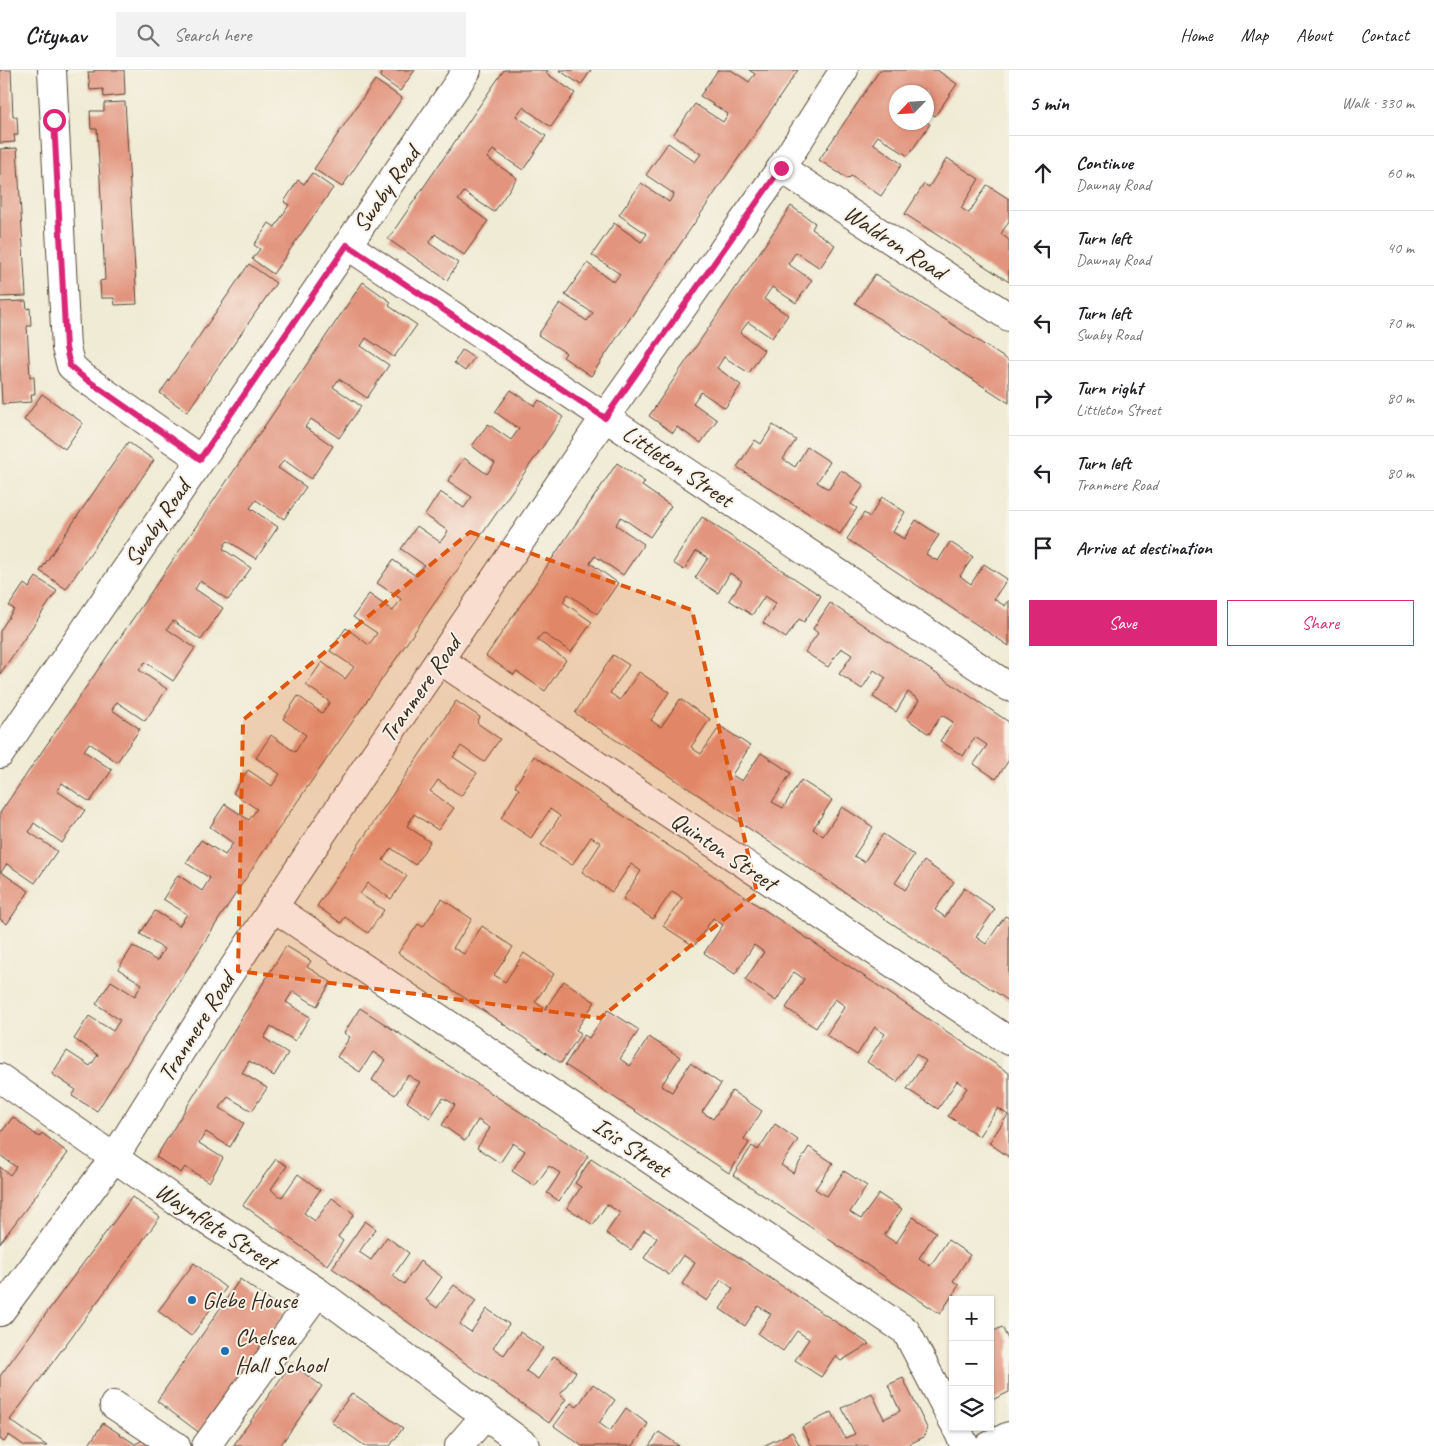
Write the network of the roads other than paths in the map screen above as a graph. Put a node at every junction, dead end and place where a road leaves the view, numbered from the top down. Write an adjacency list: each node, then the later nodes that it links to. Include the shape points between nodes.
1 (52, 70): 8 (street, via 66,348 70,366)
2 (467, 70): 5 (street, Swaby Road)
3 (844, 70): 4 (street, Tranmere Road)
4 (781, 168): 6 (street, Waldron Road); 7 (street, Tranmere Road)
5 (347, 245): 7 (street, Littleton Street); 8 (street, Swaby Road)
6 (1009, 317)
7 (605, 418): 9 (street, Tranmere Road); 10 (street, Littleton Street)
8 (200, 459): 11 (street, Swaby Road)
9 (440, 660): 12 (street, Tranmere Road); 13 (street, Quinton Street)
10 (1009, 687)
11 (0, 754)
12 (273, 907): 15 (street, Tranmere Road); 19 (street, Isis Street, via 906,1331)
13 (1009, 1041)
14 (0, 1078): 15 (street, Waynflete Street)
15 (114, 1158): 16 (street, Waynflete Street, via 176,1202); 17 (street, Tranmere Road)
16 (318, 1292): 20 (street, Waynflete Street); 24 (street)
17 (0, 1312)
18 (114, 1405): 23 (street)
19 (949, 1413)
20 (485, 1416): 25 (street); 26 (street, Waynflete Street)
21 (958, 1431): 27 (street)
22 (1009, 1436): 28 (street)
23 (176, 1446)
24 (206, 1446)
25 (459, 1446)
26 (526, 1446)
27 (965, 1446)
28 (989, 1446)

